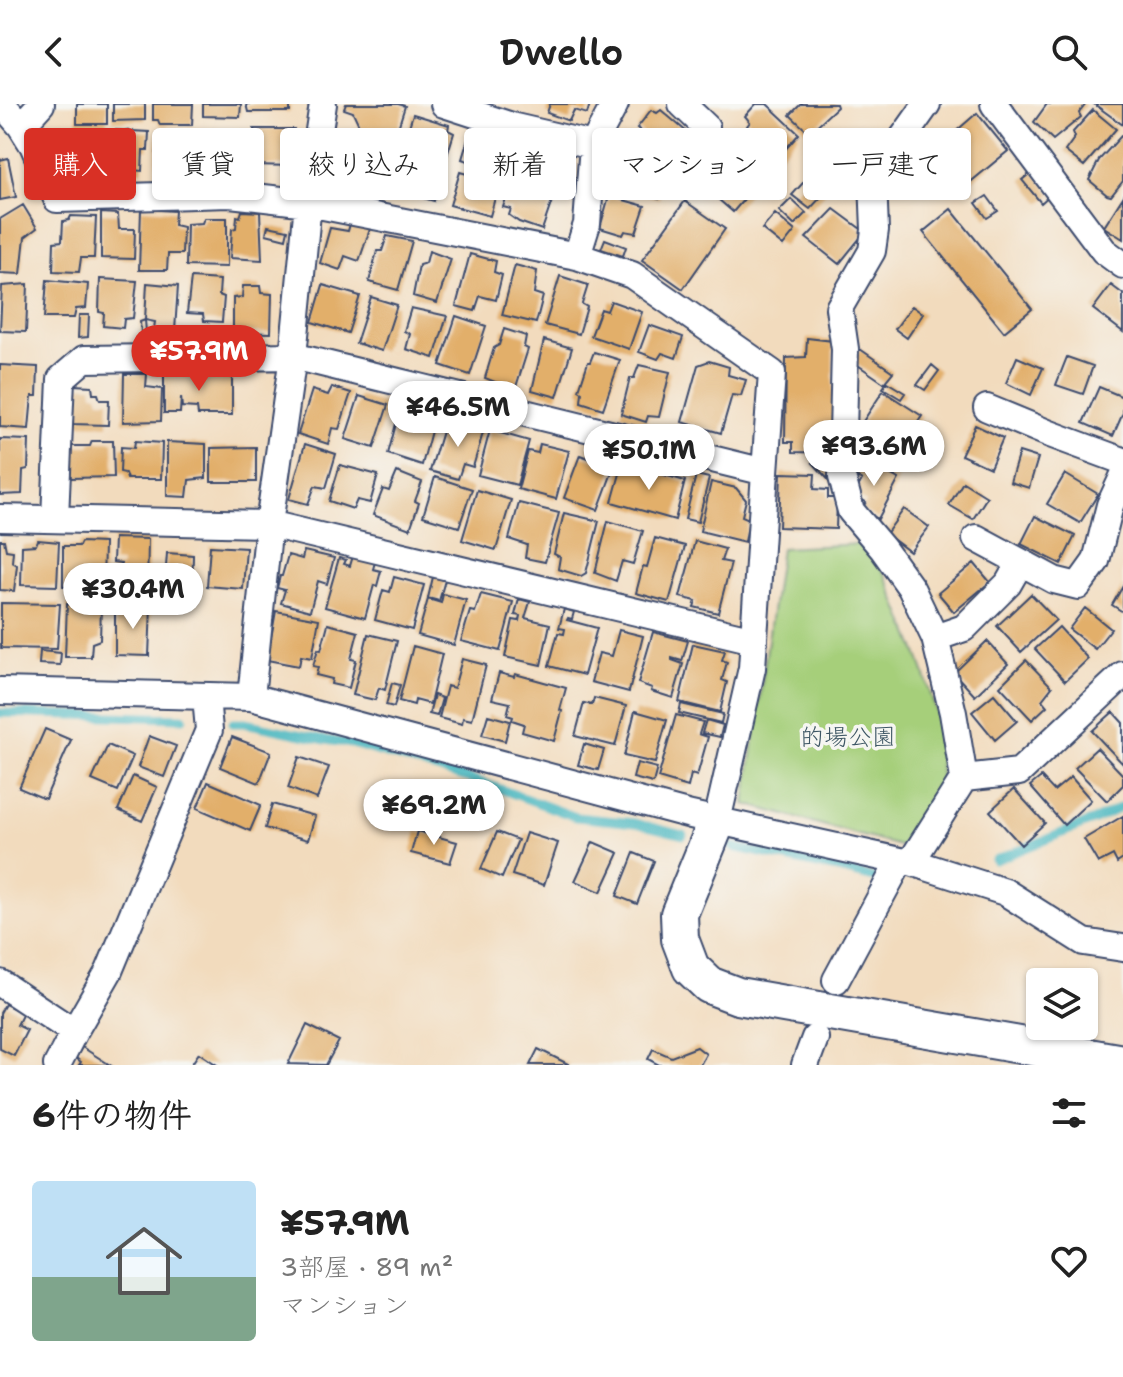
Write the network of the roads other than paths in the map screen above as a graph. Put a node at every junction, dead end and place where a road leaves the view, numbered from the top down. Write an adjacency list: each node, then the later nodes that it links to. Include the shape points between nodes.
1 (2, 104): 9 (street)
2 (41, 104): 9 (street)
3 (323, 104): 14 (street)
4 (444, 104): 12 (street)
5 (615, 104): 11 (street)
6 (682, 104): 10 (street)
7 (927, 104): 27 (street, via 873,180 872,251 839,308 845,349 842,477 851,511 911,588)
8 (994, 104): 16 (street, via 1104,251)
9 (21, 126): 14 (street, via 57,199 230,194)
10 (706, 127)
11 (602, 128)
12 (592, 145)
13 (592, 158): 15 (street, via 587,224)
14 (308, 203): 15 (street); 17 (street)
15 (577, 256): 20 (street, via 632,275 772,373)
16 (1123, 265)
17 (293, 356): 20 (street); 23 (street, via 84,359 61,379); 24 (street)
18 (987, 408): 19 (street)
19 (1123, 461)
20 (765, 472): 28 (street)
21 (1123, 477): 26 (street, via 1096,561 1078,586)
22 (0, 518): 23 (street)
23 (55, 518): 24 (street)
24 (269, 524): 28 (street); 32 (street)
25 (976, 538): 26 (street)
26 (1020, 563): 27 (street, via 1008,584 964,628)
27 (935, 638): 33 (street)
28 (754, 640): 34 (street)
29 (1120, 685): 33 (street, via 1019,772)
30 (0, 691): 31 (street)
31 (206, 697): 32 (street); 39 (street, via 209,730 109,971)
32 (251, 697): 34 (street)
33 (964, 778): 35 (street)
34 (717, 821): 35 (street); 41 (street, via 679,914 680,939 691,968 709,985 738,996)
35 (906, 862): 36 (street, via 1005,892 1084,942); 37 (street)
36 (1123, 948)
37 (836, 980)
38 (0, 983): 39 (street)
39 (74, 1032): 42 (street)
40 (815, 1038): 43 (street)
41 (1123, 1063)
42 (57, 1065)
43 (805, 1065)

